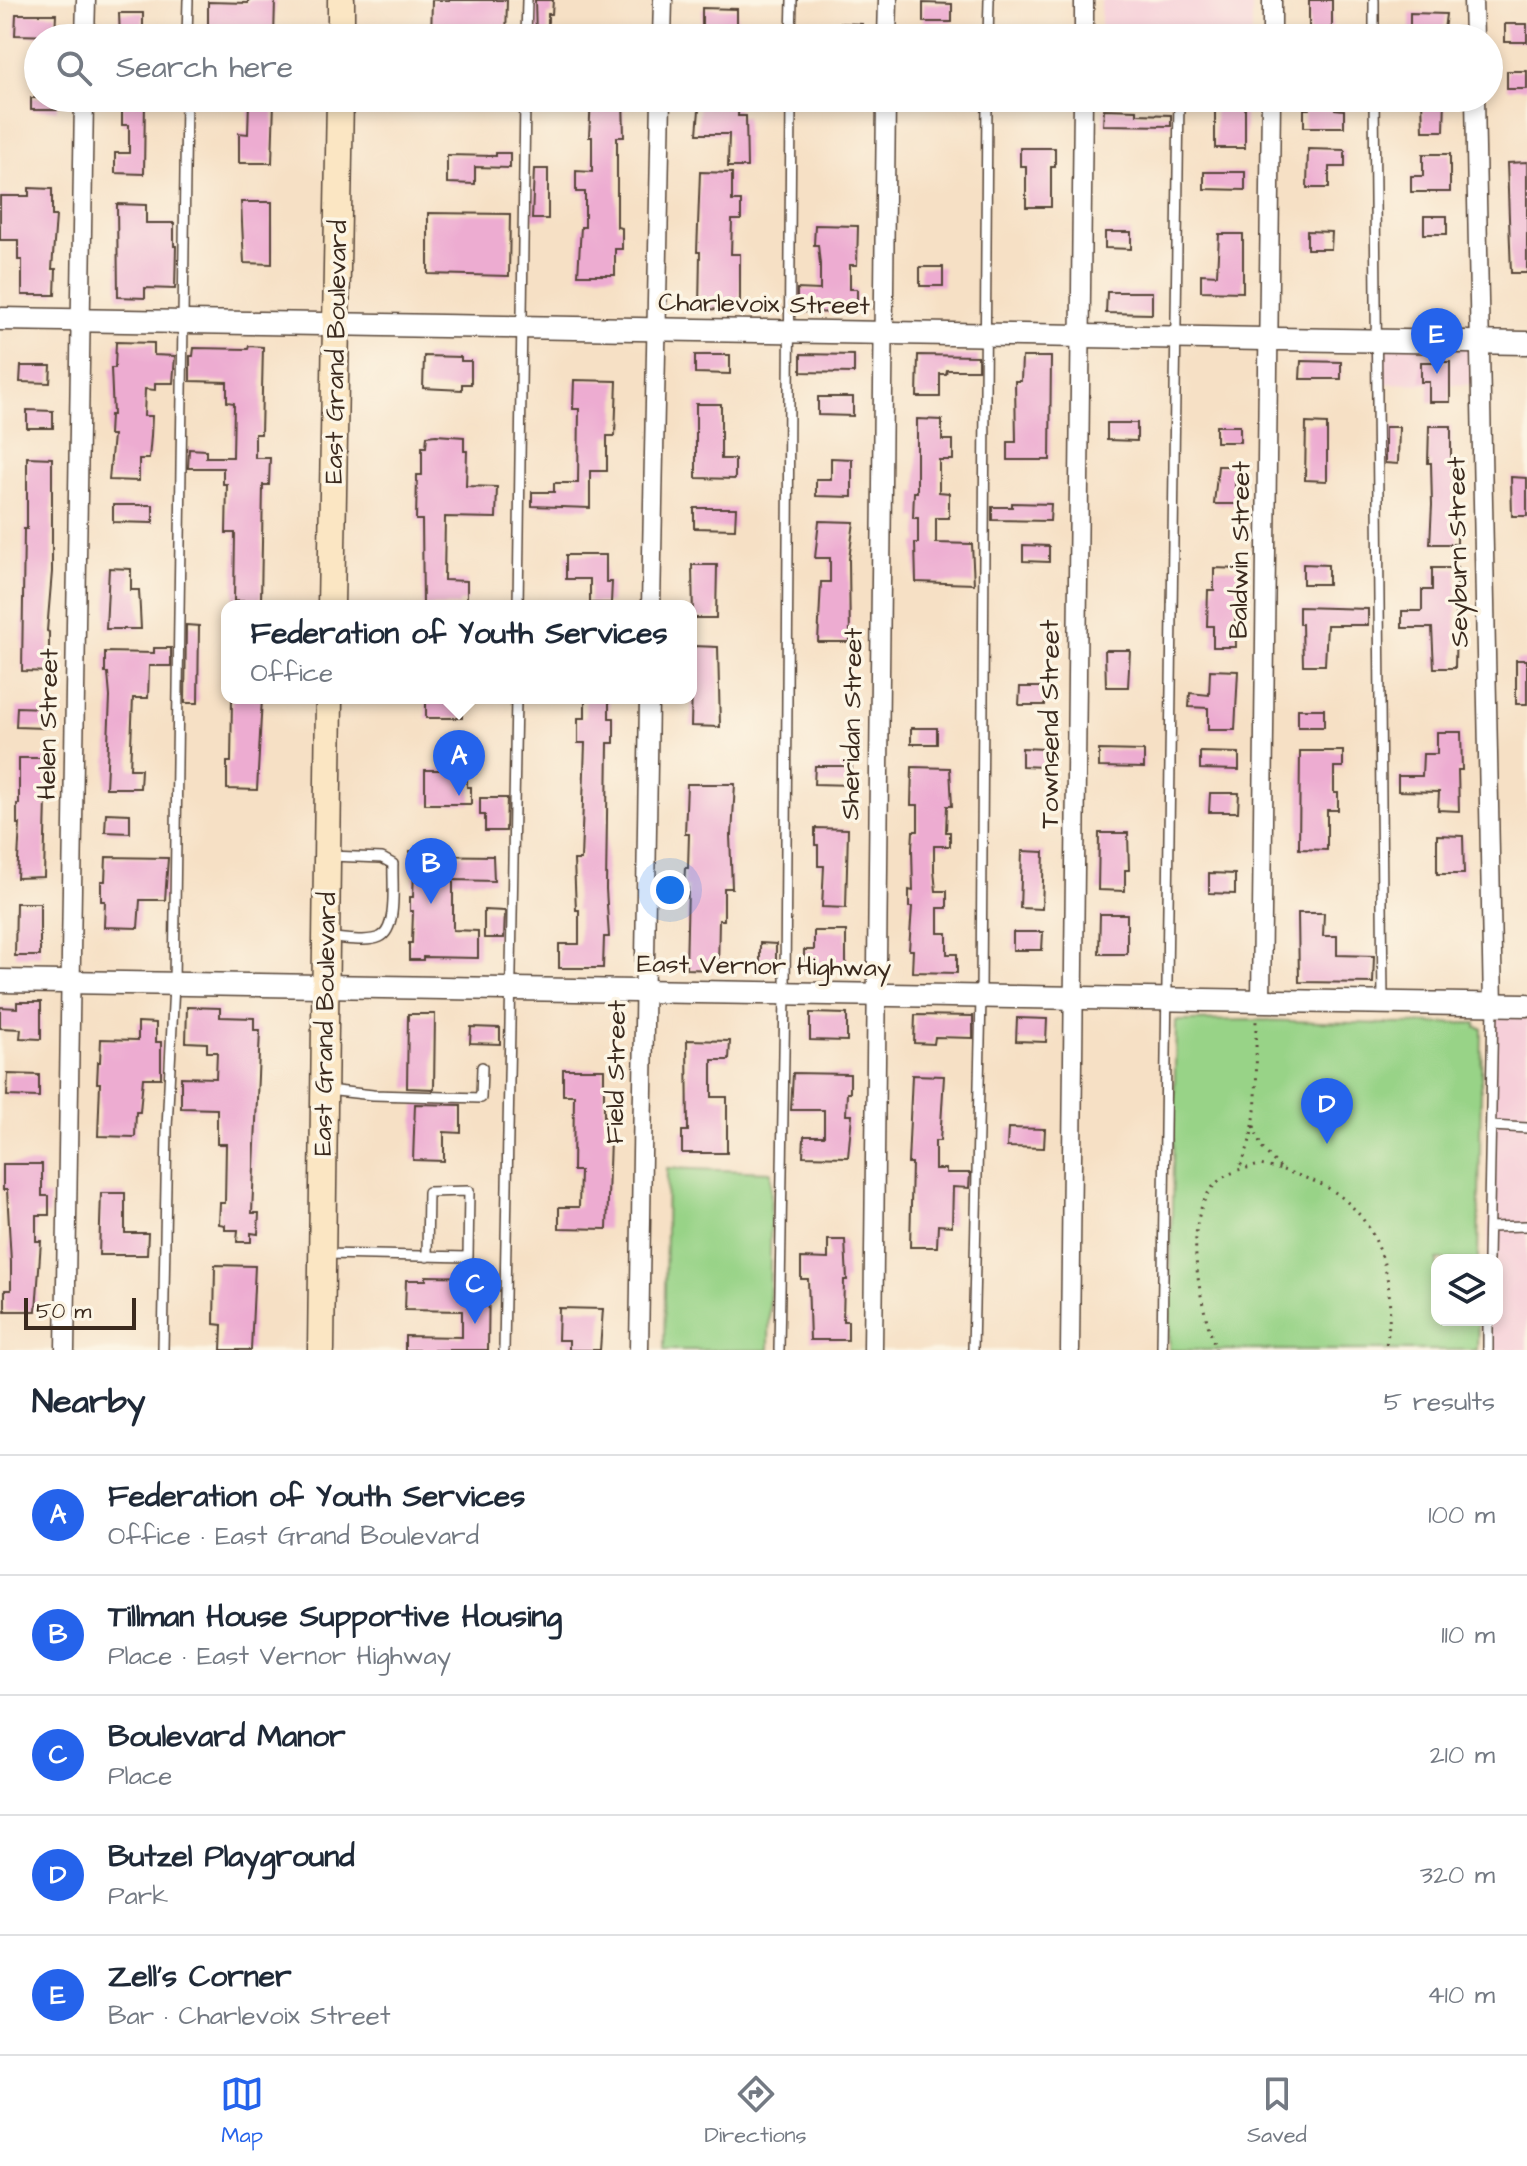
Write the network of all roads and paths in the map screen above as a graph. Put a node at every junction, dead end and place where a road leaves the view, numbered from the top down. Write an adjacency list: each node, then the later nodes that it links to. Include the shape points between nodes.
1 (86, 0): 13 (street)
2 (188, 0): 14 (lane)
3 (341, 0): 15 (main road)
4 (527, 0): 16 (lane)
5 (663, 0): 17 (street)
6 (792, 0): 18 (lane)
7 (888, 0): 19 (street)
8 (989, 0): 20 (lane)
9 (1084, 0): 21 (street)
10 (1272, 0): 22 (street)
11 (1374, 0): 23 (lane)
12 (1473, 0): 24 (street)
13 (85, 24)
14 (187, 24)
15 (341, 24)
16 (526, 24)
17 (662, 24)
18 (791, 24)
19 (887, 24)
20 (988, 24)
21 (1084, 24)
22 (1272, 24)
23 (1374, 24)
24 (1474, 24)
25 (84, 112): 39 (street, Helen Street)
26 (186, 112): 40 (lane)
27 (340, 112): 41 (main road, East Grand Boulevard)
28 (525, 112): 42 (lane)
29 (661, 112): 43 (street)
30 (791, 112): 44 (lane)
31 (886, 112): 45 (street, Sheridan Street)
32 (987, 112): 46 (lane)
33 (1083, 112): 47 (street, Townsend Street)
34 (1179, 112): 48 (lane)
35 (1271, 112): 49 (street, Baldwin Street)
36 (1374, 112): 50 (lane)
37 (1475, 112): 51 (street, Seyburn Street)
38 (0, 319): 39 (street, Charlevoix Street)
39 (81, 320): 40 (street, Charlevoix Street); 62 (street, Helen Street)
40 (182, 322): 41 (street, Charlevoix Street); 63 (lane)
41 (336, 325): 42 (street, Charlevoix Street); 53 (main road, East Grand Boulevard)
42 (522, 328): 43 (street, Charlevoix Street); 54 (lane)
43 (657, 330): 44 (street, Charlevoix Street); 55 (street)
44 (788, 332): 45 (street, Charlevoix Street); 67 (lane)
45 (883, 334): 46 (street, Charlevoix Street); 68 (street, Sheridan Street)
46 (985, 335): 47 (street, Charlevoix Street); 69 (lane)
47 (1079, 336): 48 (street, Charlevoix Street); 70 (street, Townsend Street)
48 (1174, 338): 49 (street, Charlevoix Street); 71 (lane)
49 (1268, 340): 50 (street, Charlevoix Street); 75 (street, Baldwin Street)
50 (1376, 341): 51 (street, Charlevoix Street); 72 (lane)
51 (1480, 343): 52 (street, Charlevoix Street); 74 (street, Seyburn Street)
52 (1527, 343)
53 (331, 600)
54 (518, 600)
55 (651, 600)
56 (329, 704): 59 (main road, East Grand Boulevard)
57 (516, 704): 65 (lane)
58 (649, 704): 66 (street, Field Street)
59 (327, 856): 60 (main road, East Grand Boulevard); 60 (lane, via 382,858 393,864 392,923 380,937)
60 (325, 938): 64 (main road, East Grand Boulevard)
61 (0, 981): 62 (street, East Vernor Highway)
62 (70, 982): 63 (street, East Vernor Highway); 89 (street, Helen Street)
63 (174, 984): 64 (street, East Vernor Highway); 90 (lane)
64 (325, 986): 65 (street, East Vernor Highway); 77 (main road, East Grand Boulevard)
65 (512, 989): 66 (street, East Vernor Highway); 92 (lane)
66 (644, 992): 67 (street, East Vernor Highway); 93 (street, Field Street)
67 (785, 994): 68 (street, East Vernor Highway); 94 (lane)
68 (875, 995): 69 (street, East Vernor Highway); 95 (street, Sheridan Street)
69 (981, 997): 70 (street, East Vernor Highway); 96 (lane)
70 (1075, 998): 71 (street, East Vernor Highway); 97 (street, Townsend Street)
71 (1169, 1000): 75 (street, East Vernor Highway); 98 (lane)
72 (1383, 1004): 74 (street, East Vernor Highway); 75 (street, East Vernor Highway)
73 (1527, 1005): 74 (street, East Vernor Highway)
74 (1493, 1006): 79 (lane)
75 (1258, 1011): 78 (path)
76 (482, 1067): 77 (lane, via 481,1098)
77 (324, 1089): 85 (main road, East Grand Boulevard)
78 (1254, 1126): 81 (path); 82 (path, via 1261,1147)
79 (1491, 1126): 80 (lane); 84 (lane)
80 (1527, 1128)
81 (1238, 1170): 82 (path, via 1260,1165); 99 (path, via 1212,1185 1199,1210 1199,1288)
82 (1282, 1170): 100 (path, via 1340,1196 1374,1238 1391,1303)
83 (1527, 1226): 84 (lane)
84 (1489, 1227): 86 (lane)
85 (322, 1254): 87 (lane); 91 (main road, East Grand Boulevard)
86 (1488, 1254)
87 (427, 1257): 87 (lane, via 468,1257 469,1191 428,1192)
88 (1488, 1326): 101 (lane)
89 (65, 1350)
90 (163, 1350)
91 (321, 1350)
92 (504, 1350)
93 (639, 1350)
94 (779, 1350)
95 (873, 1350)
96 (973, 1350)
97 (1070, 1350)
98 (1162, 1350)
99 (1216, 1350)
100 (1385, 1350)
101 (1488, 1350)

